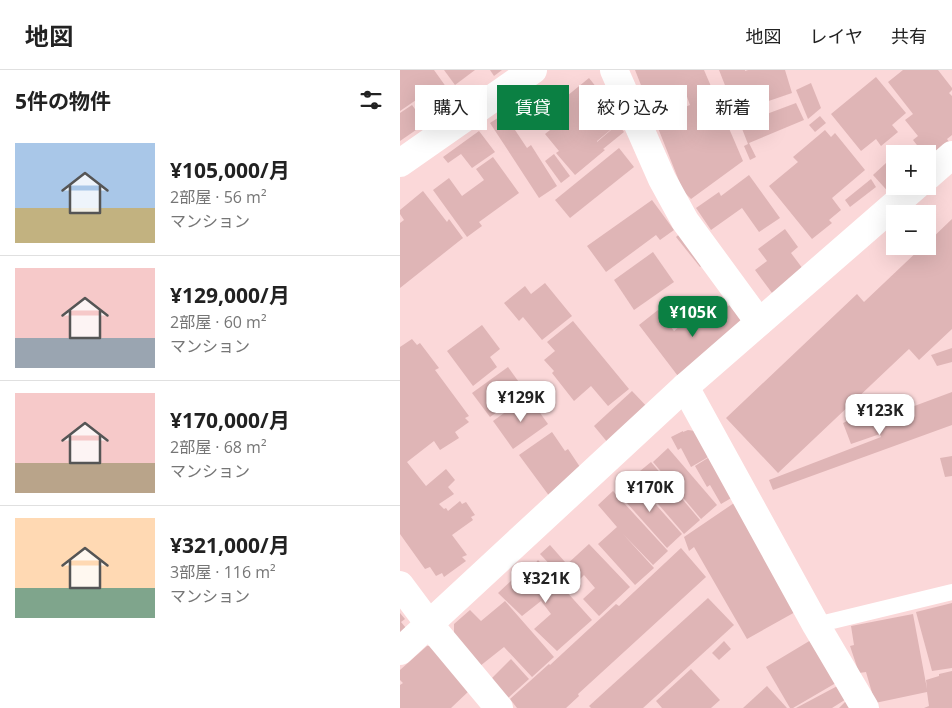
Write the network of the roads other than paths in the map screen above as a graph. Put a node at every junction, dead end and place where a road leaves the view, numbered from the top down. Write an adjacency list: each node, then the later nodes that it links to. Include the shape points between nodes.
1 (532, 70): 4 (street)
2 (614, 70): 7 (street, via 662,179 685,222)
3 (952, 155): 5 (street)
4 (400, 163)
5 (936, 169)
6 (906, 195): 7 (street)
7 (759, 322): 8 (street)
8 (685, 387): 11 (street); 12 (street)
9 (400, 585): 11 (street)
10 (952, 592): 12 (lane)
11 (429, 624): 13 (street); 14 (street)
12 (816, 625): 15 (street)
13 (400, 651)
14 (499, 708)
15 (865, 708)

